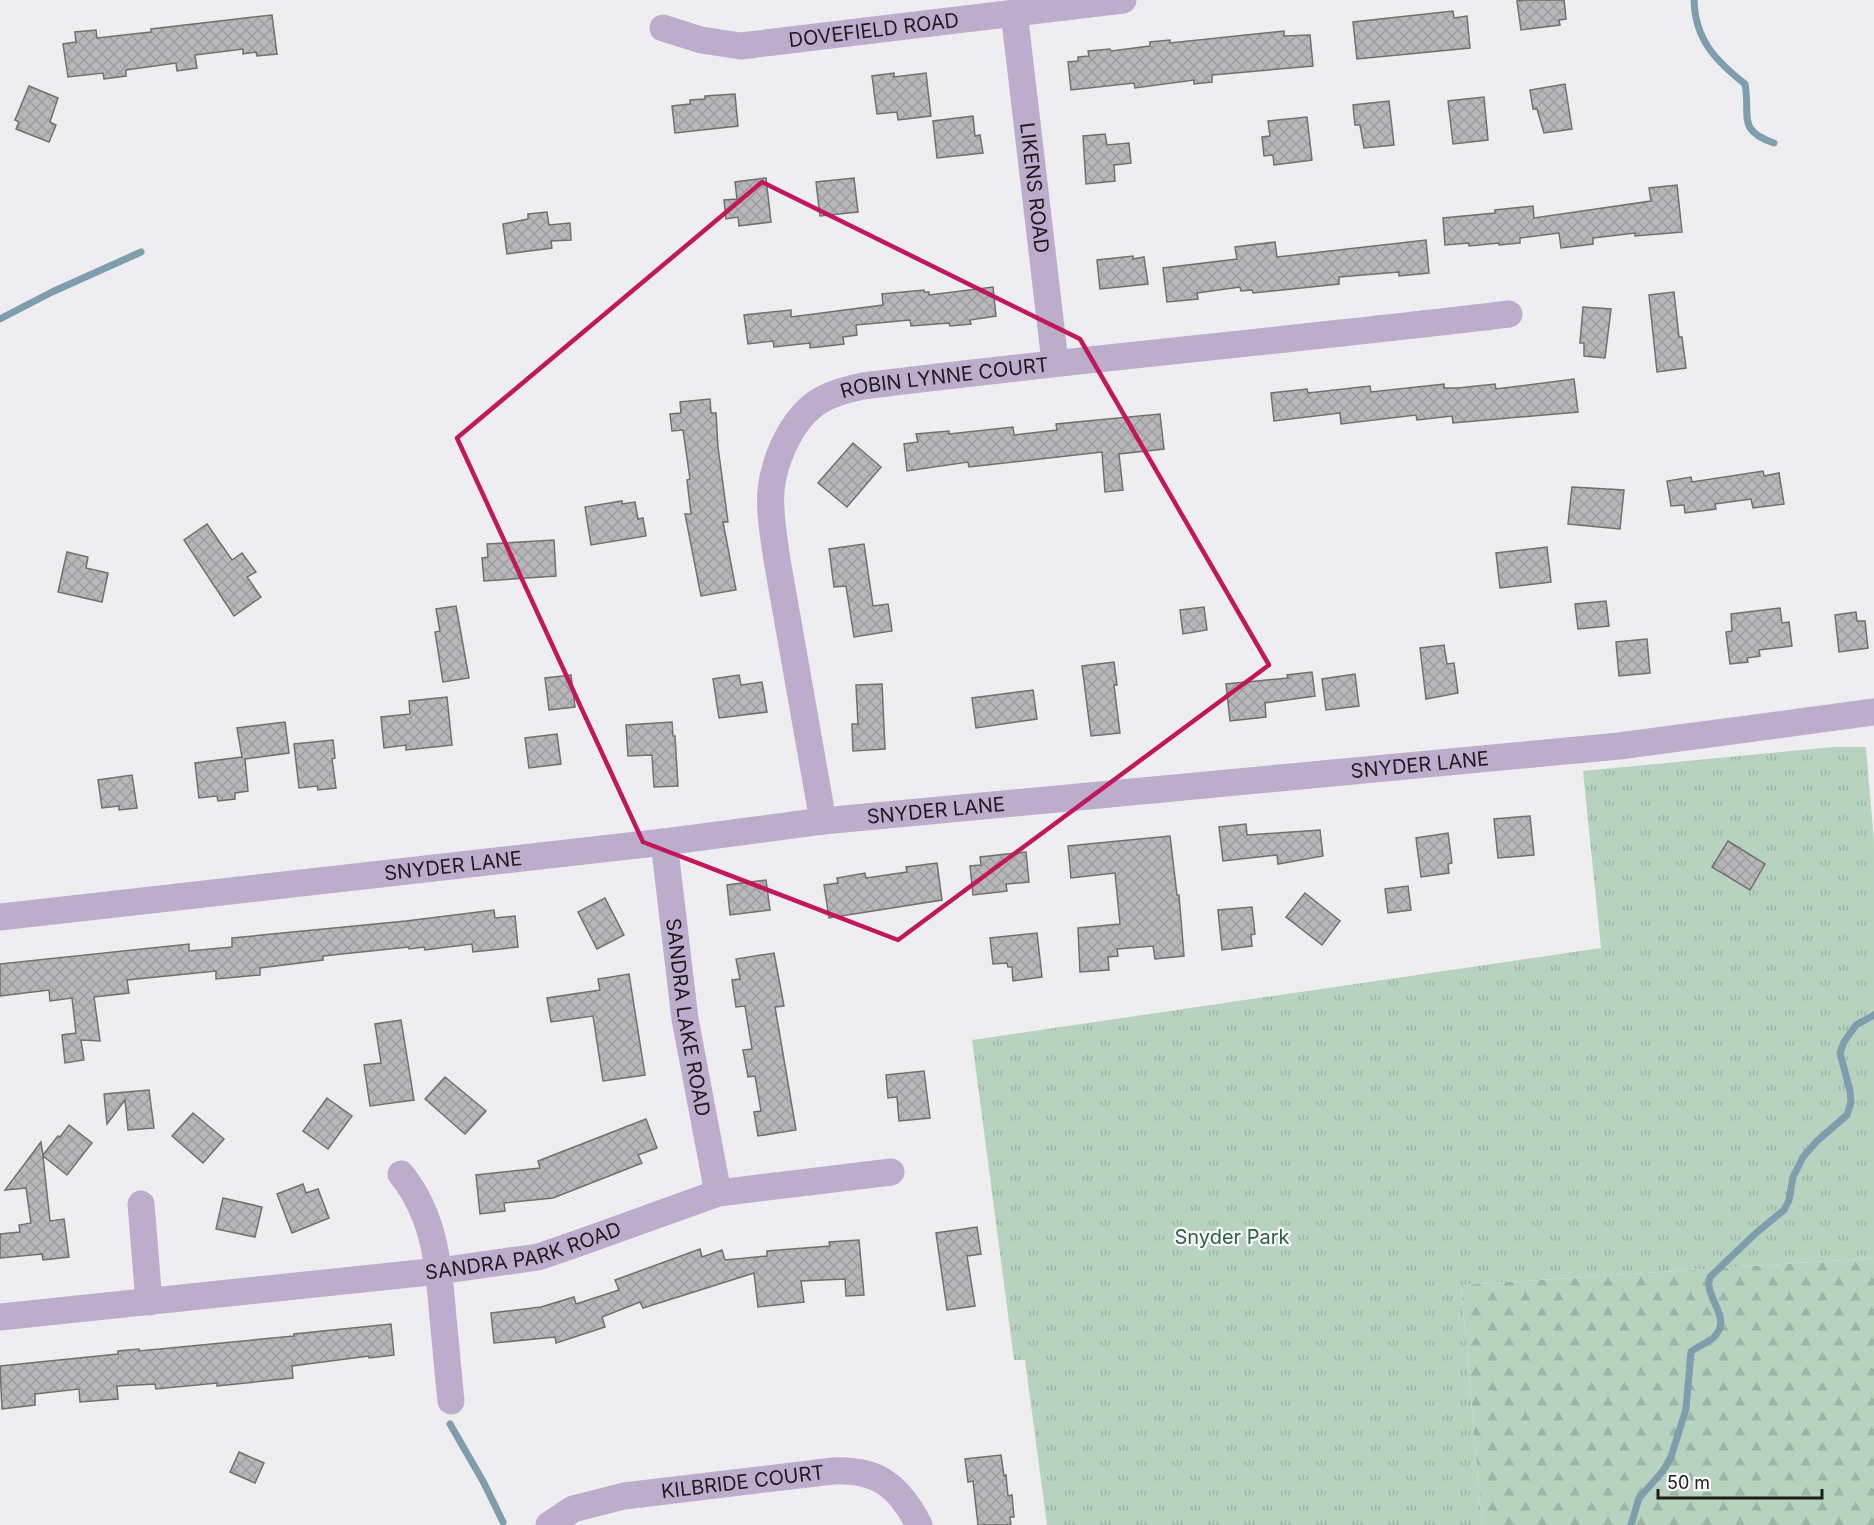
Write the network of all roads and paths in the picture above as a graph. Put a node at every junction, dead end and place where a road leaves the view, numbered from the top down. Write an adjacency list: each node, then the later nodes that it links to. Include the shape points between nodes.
1 (1123, 0): 2 (street, DOVEFIELD ROAD)
2 (1014, 12): 3 (street, DOVEFIELD ROAD, via 741,46 701,40); 5 (street, LIKENS ROAD)
3 (663, 28)
4 (1509, 314): 5 (street, ROBIN LYNNE COURT)
5 (1054, 362): 7 (street, ROBIN LYNNE COURT, via 841,391 812,406 781,452 771,491 772,521)
6 (1874, 712): 7 (street, SNYDER LANE, via 1660,741)
7 (823, 820): 8 (street, SNYDER LANE)
8 (664, 842): 9 (street, SNYDER LANE); 12 (street, SANDRA LAKE ROAD, via 685,1019)
9 (0, 917)
10 (891, 1172): 12 (street, SANDRA PARK ROAD)
11 (401, 1174): 14 (street, via 427,1219)
12 (718, 1193): 14 (street, SANDRA PARK ROAD, via 538,1257)
13 (141, 1204): 15 (street)
14 (440, 1271): 15 (street, SANDRA PARK ROAD); 17 (street)
15 (148, 1302): 16 (street, SANDRA PARK ROAD)
16 (0, 1317)
17 (451, 1401)
18 (549, 1525): 19 (street, KILBRIDE COURT, via 573,1509 624,1496 854,1470 868,1473 894,1490)
19 (919, 1525)

